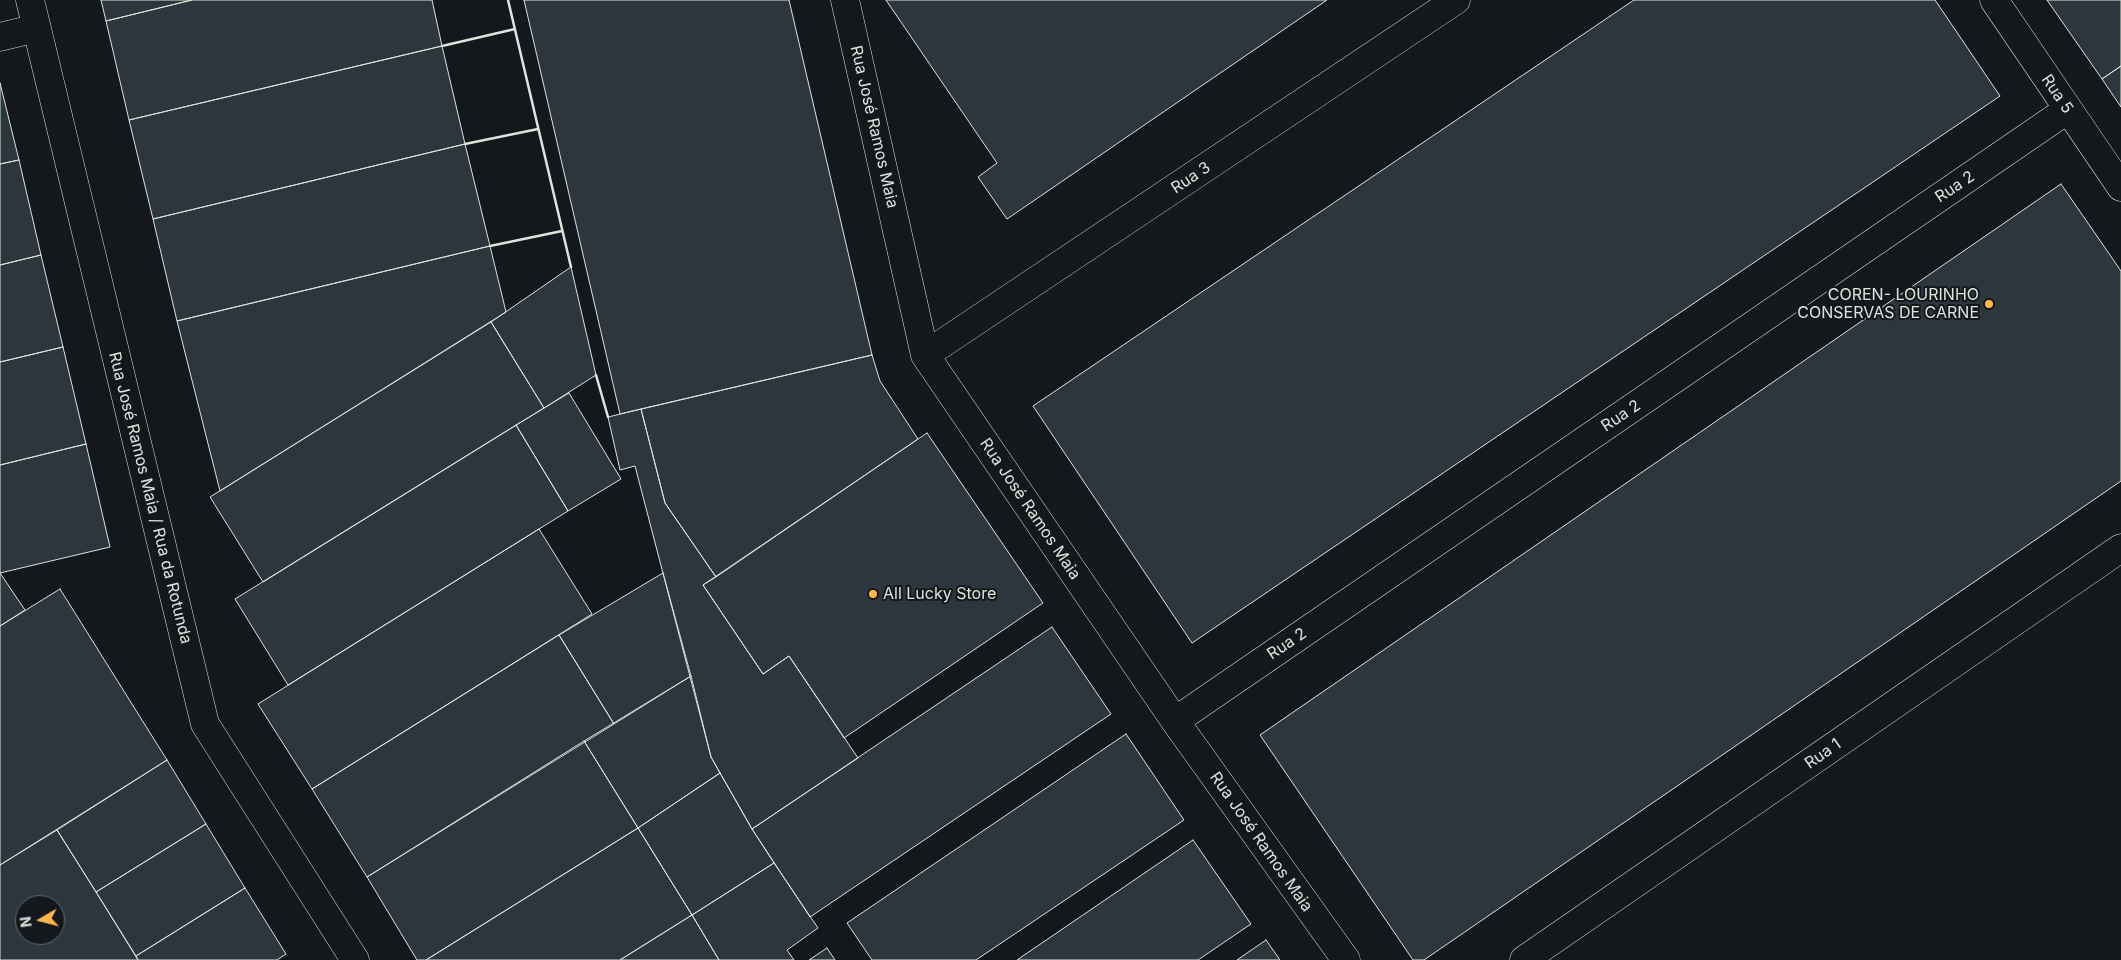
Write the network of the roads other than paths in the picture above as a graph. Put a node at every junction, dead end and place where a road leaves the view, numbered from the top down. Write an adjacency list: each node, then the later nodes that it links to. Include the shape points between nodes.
1 (30, 0): 5 (street, Rua José Ramos Maia / Rua da Rotunda)
2 (845, 0): 9 (street, Rua José Ramos Maia)
3 (1456, 0): 9 (street, Rua 3)
4 (1994, 0): 7 (street, Rua 5)
5 (37, 28): 6 (street); 12 (street, Rua José Ramos Maia / Rua da Rotunda, via 205,724)
6 (0, 37)
7 (2067, 110): 8 (street, Rua 5); 11 (street, Rua 2)
8 (2121, 187)
9 (926, 356): 11 (street, Rua José Ramos Maia)
10 (2121, 548): 14 (street, Rua 1)
11 (1175, 721): 13 (street, Rua José Ramos Maia)
12 (355, 960)
13 (1346, 960)
14 (1524, 960)

